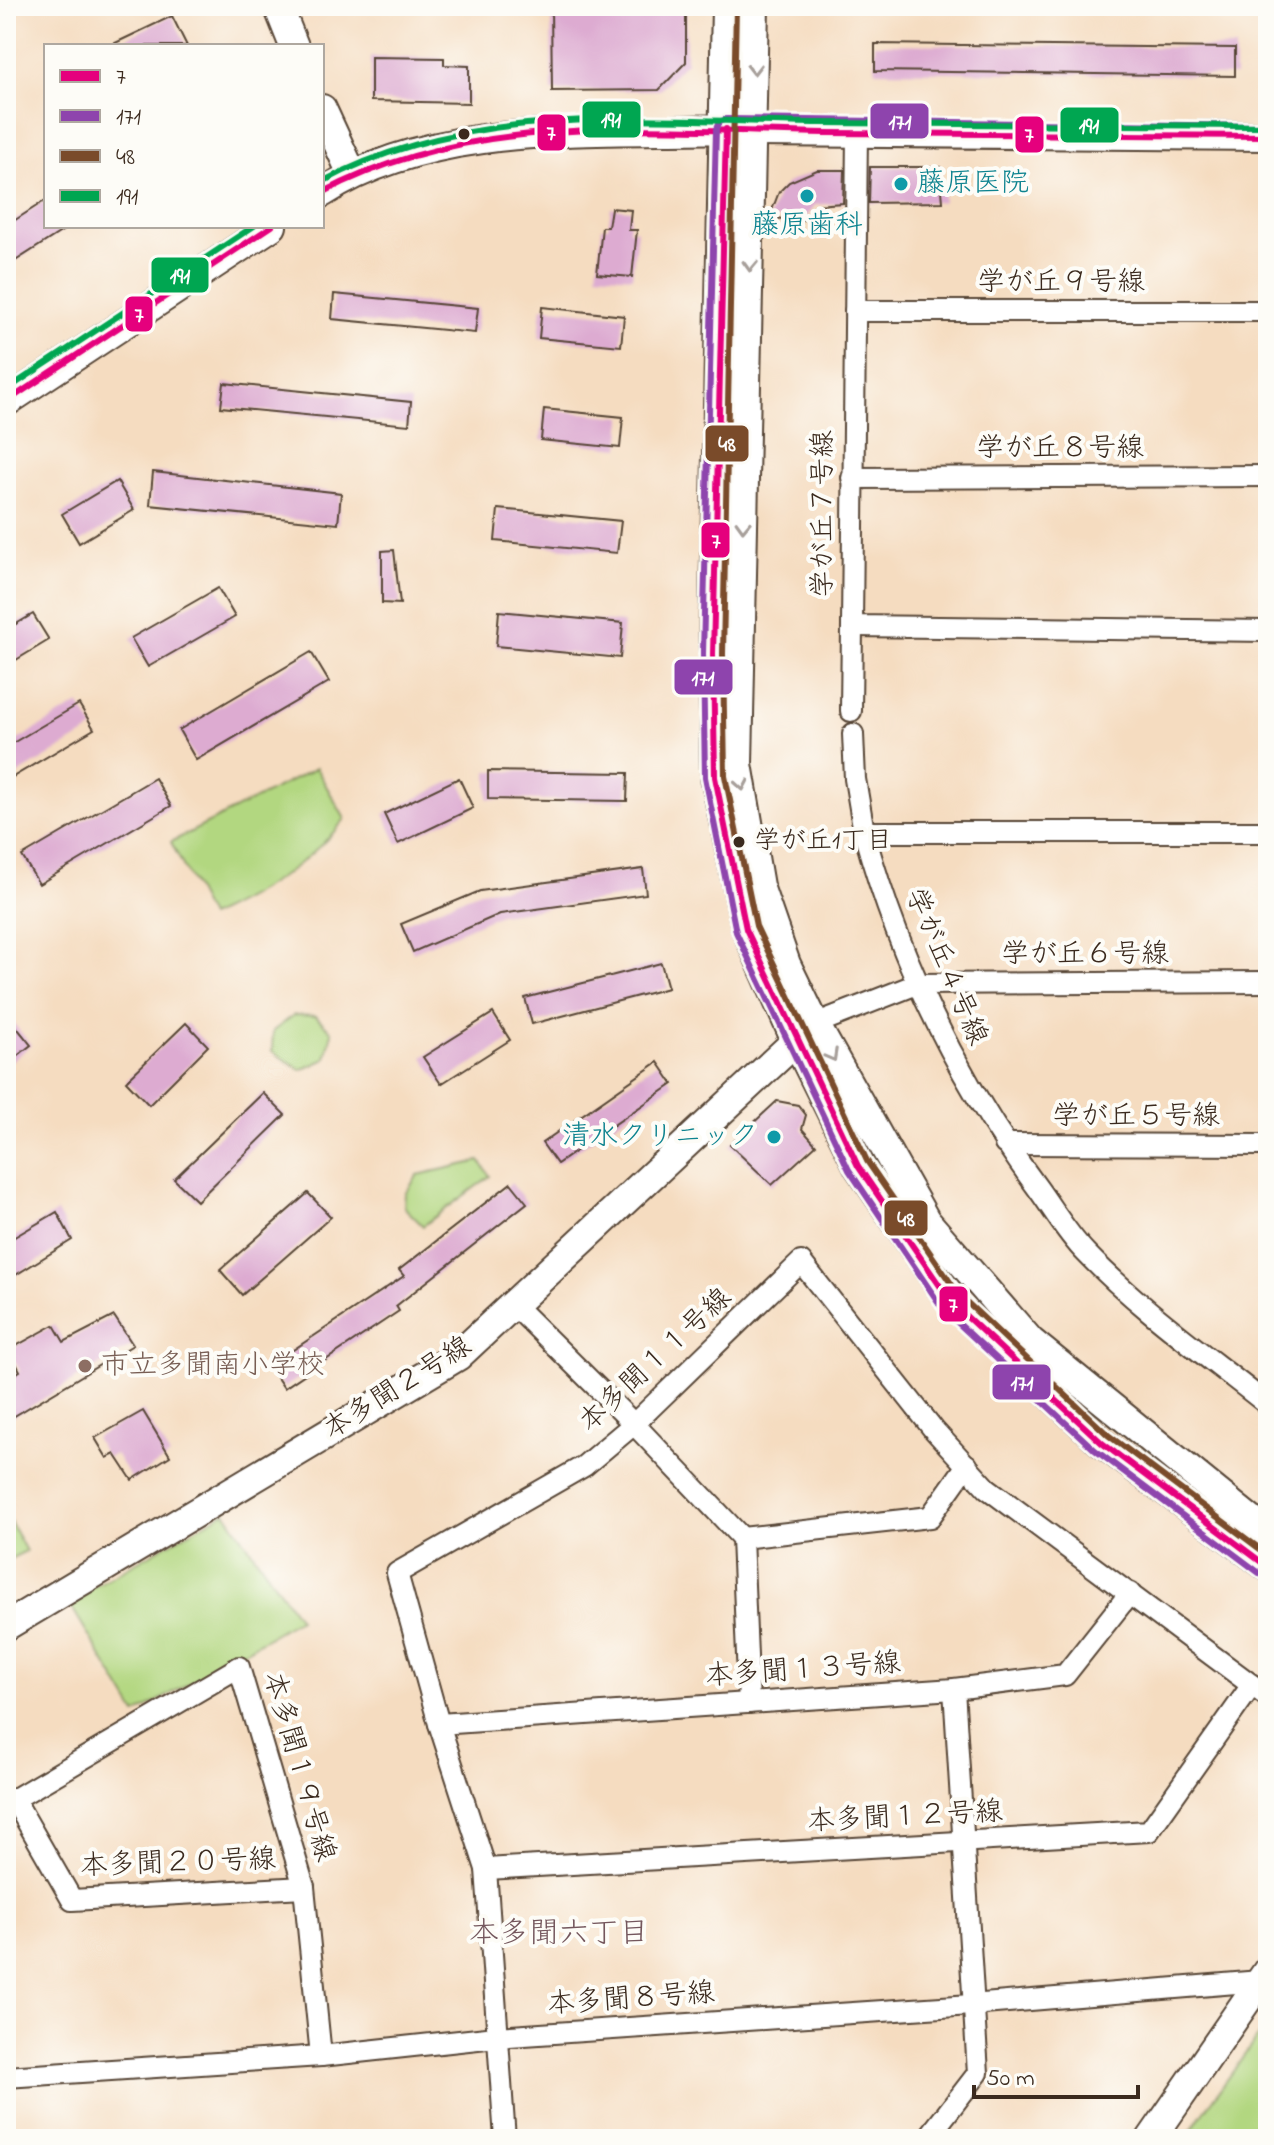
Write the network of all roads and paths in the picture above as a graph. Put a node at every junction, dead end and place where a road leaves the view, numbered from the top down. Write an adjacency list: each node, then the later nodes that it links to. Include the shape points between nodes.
1 (278, 6): 4 (street)
2 (726, 6): 6 (street)
3 (754, 6): 6 (street, one-way to 6)
4 (293, 44)
5 (324, 113): 9 (street)
6 (740, 130): 7 (street); 9 (street, via 504,137 401,154); 25 (street, via 738,764 759,886)
7 (857, 131): 8 (street); 12 (street, 学が丘７号線)
8 (1268, 136)
9 (352, 174): 10 (street)
10 (324, 192)
11 (269, 228): 14 (street)
12 (855, 311): 13 (street, 学が丘９号線); 16 (street, 学が丘７号線)
13 (1268, 311)
14 (6, 402)
15 (1268, 476): 16 (street, 学が丘８号線)
16 (852, 478): 17 (street, 学が丘７号線)
17 (852, 626): 18 (street, 学が丘７号線); 19 (street)
18 (1268, 631)
19 (851, 711)
20 (853, 734): 21 (street, 学が丘４号線)
21 (864, 832): 22 (street); 24 (street, 学が丘４号線)
22 (1268, 832)
23 (1268, 982): 24 (street, 学が丘６号線)
24 (917, 984): 25 (street, 学が丘６号線); 26 (street, 学が丘４号線, via 965,1081)
25 (805, 1033): 28 (street, 本多聞２号線); 32 (street, one-way to 32, via 926,1221 1030,1341); 34 (street, via 858,1166 951,1302 1102,1443)
26 (1005, 1144): 27 (street, 学が丘５号線); 29 (street, 学が丘４号線, via 1084,1251)
27 (1268, 1145)
28 (515, 1306): 30 (street); 36 (street, 本多聞２号線, via 458,1356)
29 (1268, 1405)
30 (634, 1424): 31 (street, 本多聞１１号線, via 801,1262); 33 (street); 40 (street, 本多聞１１号線, via 584,1466 397,1573)
31 (967, 1465): 33 (street, via 930,1517); 35 (street, 本多聞１１号線, via 987,1488)
32 (1268, 1534)
33 (742, 1538): 39 (street)
34 (1268, 1567)
35 (1130, 1593): 37 (street, 本多聞１３号線, via 1065,1675); 38 (street, 本多聞１１号線)
36 (6, 1626)
37 (954, 1689): 39 (street, 本多聞１３号線); 42 (street)
38 (1260, 1691): 42 (street, 本多聞１２号線, via 1149,1831)
39 (749, 1703): 40 (street, 本多聞１３号線)
40 (439, 1724): 43 (street, 本多聞１１号線)
41 (10, 1801): 44 (street, 本多聞２０号線, via 72,1900); 44 (street, 本多聞１９号線, via 239,1667)
42 (962, 1844): 43 (street, 本多聞１２号線); 46 (street)
43 (486, 1869): 47 (street, 本多聞１１号線)
44 (304, 1887): 48 (street, 本多聞１９号線)
45 (1264, 1976): 46 (street, 本多聞８号線); 52 (street)
46 (971, 2005): 47 (street, 本多聞８号線); 51 (street, via 978,2073)
47 (496, 2037): 48 (street, 本多聞８号線); 50 (street, 本多聞１１号線)
48 (321, 2056): 49 (street, 本多聞８号線)
49 (6, 2077)
50 (505, 2139)
51 (927, 2139)
52 (1151, 2139)

